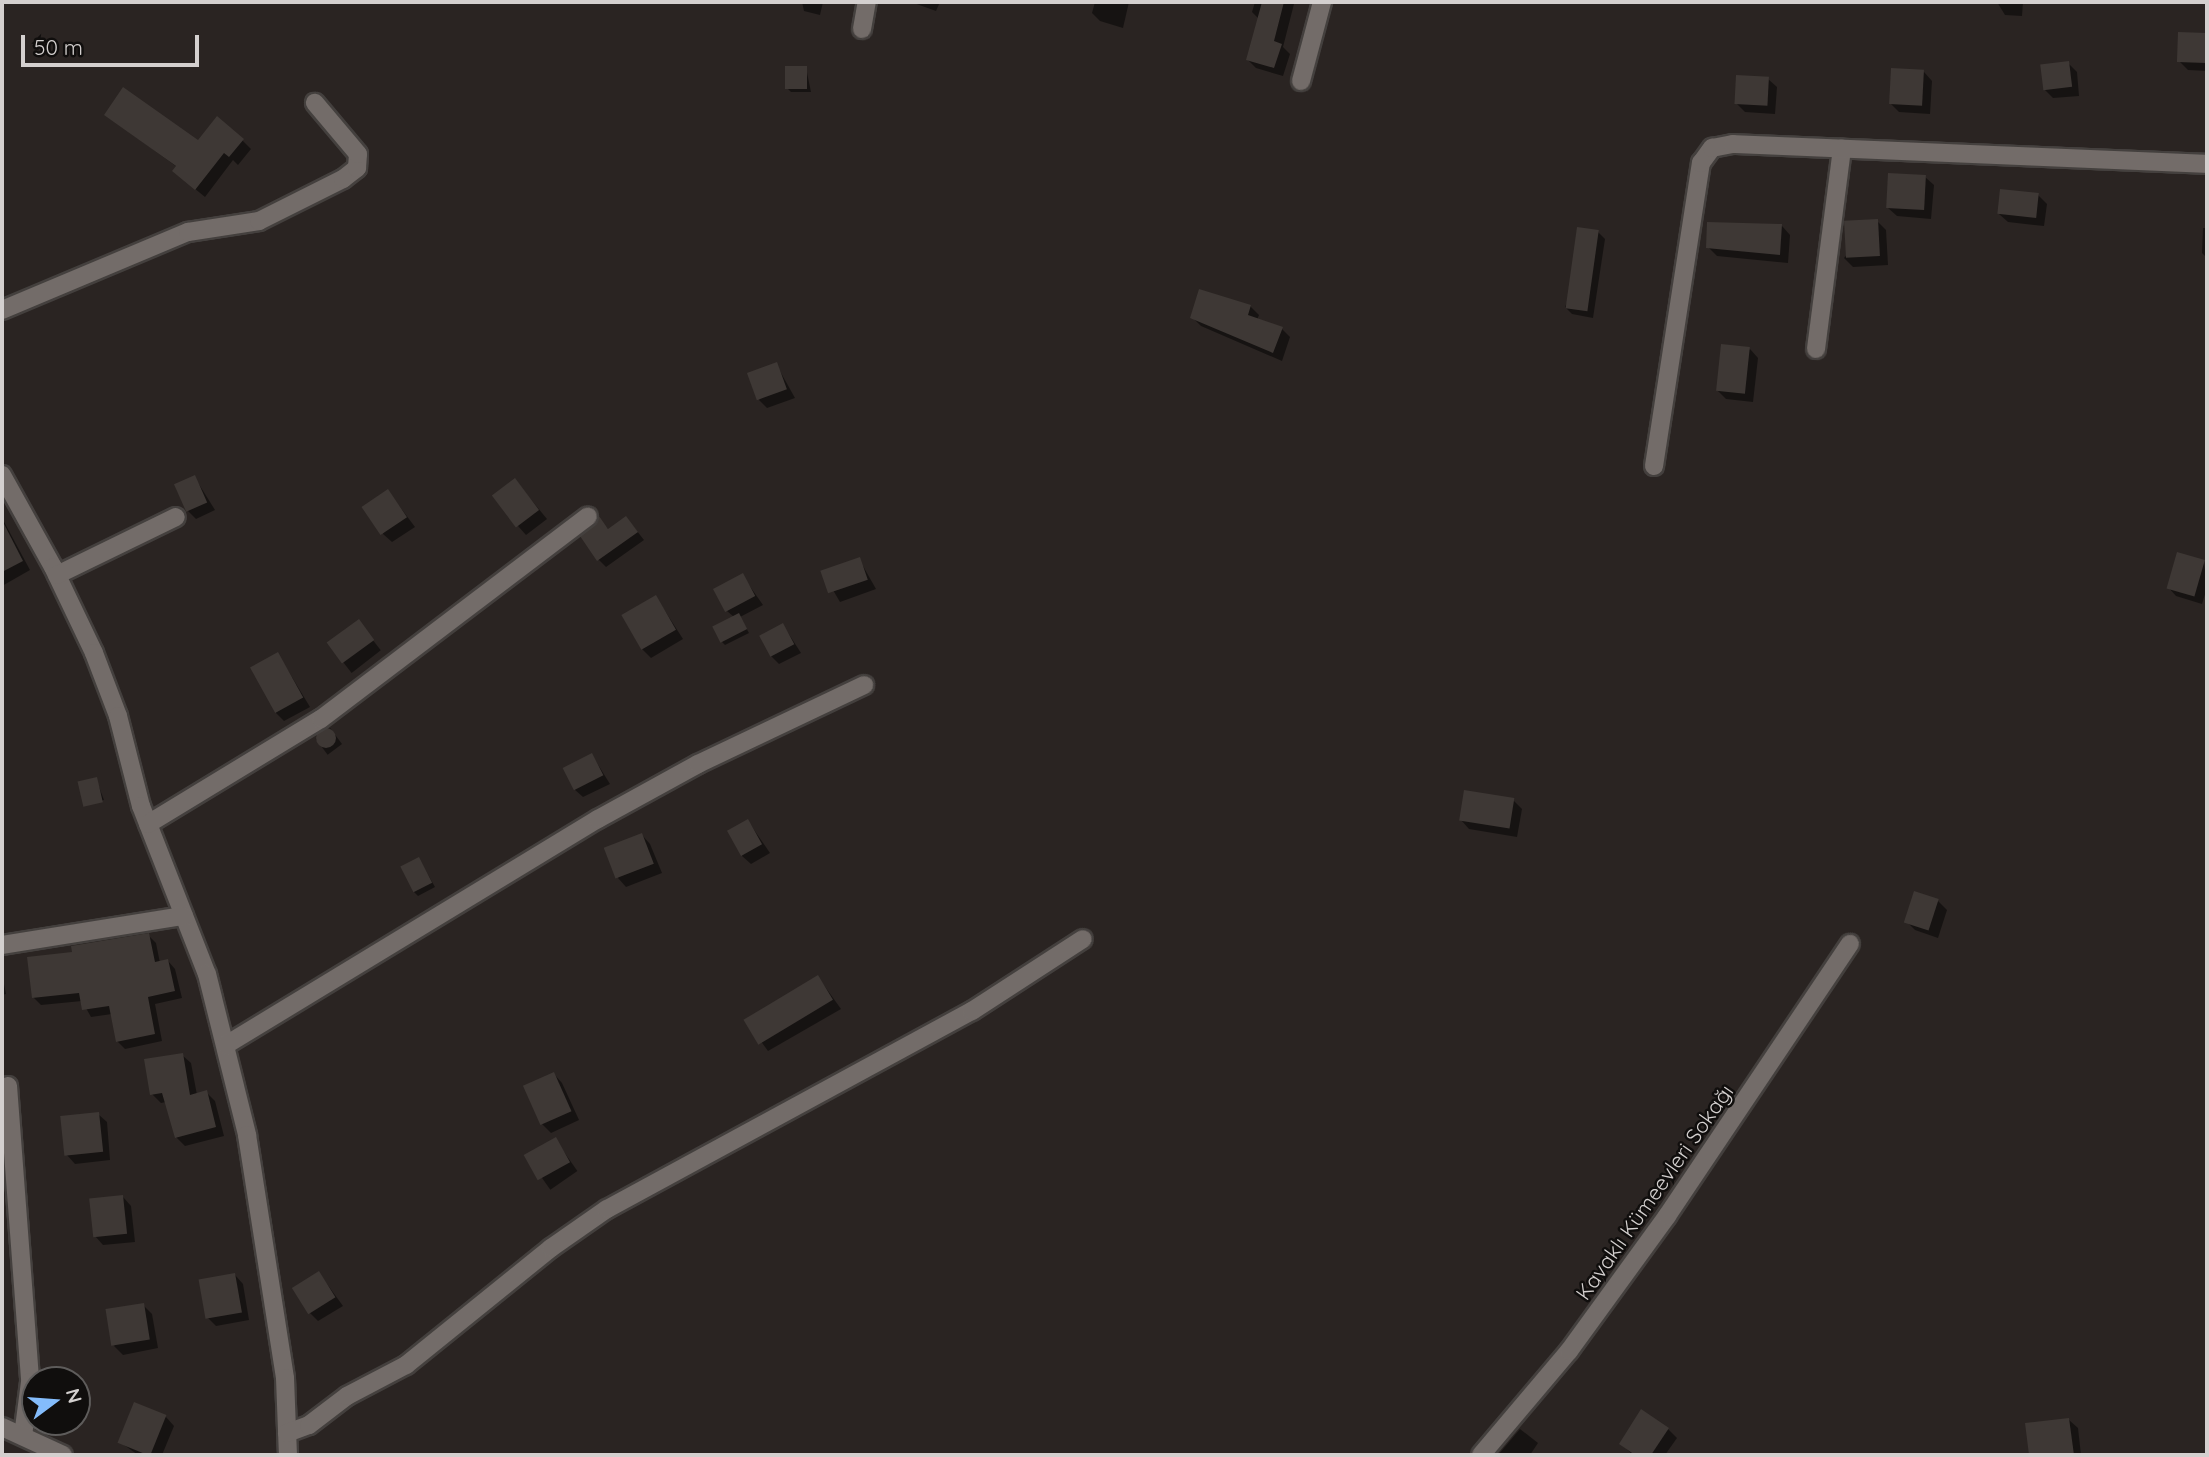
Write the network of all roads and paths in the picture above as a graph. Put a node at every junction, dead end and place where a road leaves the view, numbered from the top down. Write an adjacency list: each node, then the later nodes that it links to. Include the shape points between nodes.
1 (867, 2): 3 (street)
2 (1322, 2): 4 (street)
3 (862, 29)
4 (1301, 81)
5 (315, 103): 8 (street, via 358,154 357,168 343,179 259,221 188,232)
6 (1842, 149): 7 (street); 9 (street); 10 (street, via 1725,145 1703,156)
7 (2207, 164)
8 (2, 310)
9 (1816, 349)
10 (1654, 466)
11 (2, 475): 14 (street)
12 (589, 516): 16 (street, via 321,719)
13 (176, 517): 14 (street)
14 (57, 575): 16 (street, via 118,716)
15 (864, 685): 21 (street, via 698,764 598,819)
16 (148, 824): 17 (street)
17 (184, 916): 19 (street); 21 (street, via 207,974)
18 (1083, 939): 25 (street, via 961,1017 607,1209 540,1256 406,1365 346,1396 309,1425)
19 (2, 944)
20 (1850, 944): 30 (street, Kavaklı Kümeevleri Sokağı, via 1667,1216 1569,1351)
21 (226, 1045): 25 (street, via 247,1135 267,1258 285,1378)
22 (8, 1086): 23 (street)
23 (29, 1366)
24 (2, 1427): 26 (street)
25 (287, 1433): 29 (street)
26 (21, 1435)
27 (23, 1436): 28 (street)
28 (63, 1455)
29 (288, 1455)
30 (1481, 1455)

